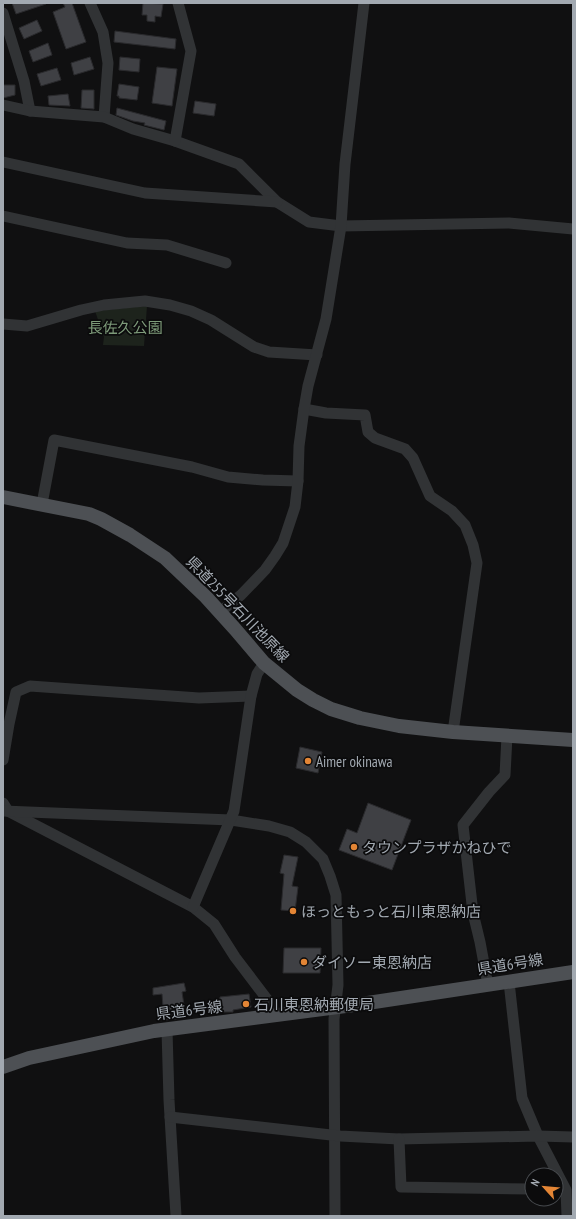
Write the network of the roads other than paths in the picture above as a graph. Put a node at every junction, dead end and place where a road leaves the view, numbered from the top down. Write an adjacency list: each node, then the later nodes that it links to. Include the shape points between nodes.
1 (90, 3): 7 (street, via 103,32 108,63)
2 (178, 3): 8 (street, via 191,51)
3 (364, 3): 12 (street, via 345,164)
4 (3, 13): 6 (street, via 24,81)
5 (3, 105): 6 (street)
6 (30, 111): 7 (street)
7 (104, 117): 8 (street)
8 (175, 142): 10 (street, via 239,164)
9 (3, 162): 10 (street, via 146,193)
10 (277, 202): 12 (street, via 309,222)
11 (3, 216): 14 (street, via 127,243 167,245)
12 (341, 226): 13 (street, via 509,224); 16 (street, via 326,320)
13 (573, 229)
14 (226, 263)
15 (3, 324): 16 (street, via 27,326 104,305 145,300 191,311 268,352)
16 (317, 355): 17 (street)
17 (304, 409): 18 (street); 24 (street, via 365,415 368,432 374,438 405,449 413,458 430,496 452,511 465,525 477,563)
18 (298, 481): 20 (street, via 228,477 192,467 54,440); 21 (street, via 295,507 283,542 275,556 266,570 241,596)
19 (3, 497): 20 (main road, 県道255号石川池原線)
20 (42, 504): 21 (main road, 県道255号石川池原線, via 88,514 130,535 165,558)
21 (220, 612): 22 (main road, 県道255号石川池原線)
22 (264, 663): 23 (street, via 257,674); 24 (main road, 県道255号石川池原線, via 297,690 331,709 398,726)
23 (251, 696): 27 (street, via 199,698 30,686 16,692); 29 (street)
24 (453, 732): 25 (main road, 県道255号石川池原線)
25 (507, 736): 26 (main road, 県道255号石川池原線); 33 (street, via 505,775 463,825 473,913)
26 (573, 740)
27 (3, 760)
28 (5, 809): 29 (street); 30 (street)
29 (231, 820): 30 (street); 34 (street, via 290,832 306,842 323,859 336,895 338,985)
30 (193, 907): 35 (street, via 214,924 235,957 273,1007)
31 (573, 972): 32 (main road, 県道6号線)
32 (509, 982): 33 (main road, 県道6号線); 40 (street, via 522,1098)
33 (488, 985): 34 (main road, 県道6号線)
34 (334, 1008): 35 (main road, 県道6号線); 39 (street)
35 (273, 1016): 36 (main road, 県道6号線)
36 (167, 1030): 37 (main road, 県道6号線, via 29,1058); 38 (street)
37 (3, 1067)
38 (170, 1117): 39 (street); 45 (street)
39 (334, 1136): 42 (street); 46 (street)
40 (538, 1136): 41 (street); 42 (street); 44 (street)
41 (573, 1137)
42 (399, 1139): 43 (street, via 401,1187)
43 (524, 1190)
44 (565, 1190): 47 (street)
45 (176, 1216)
46 (334, 1216)
47 (567, 1216)

